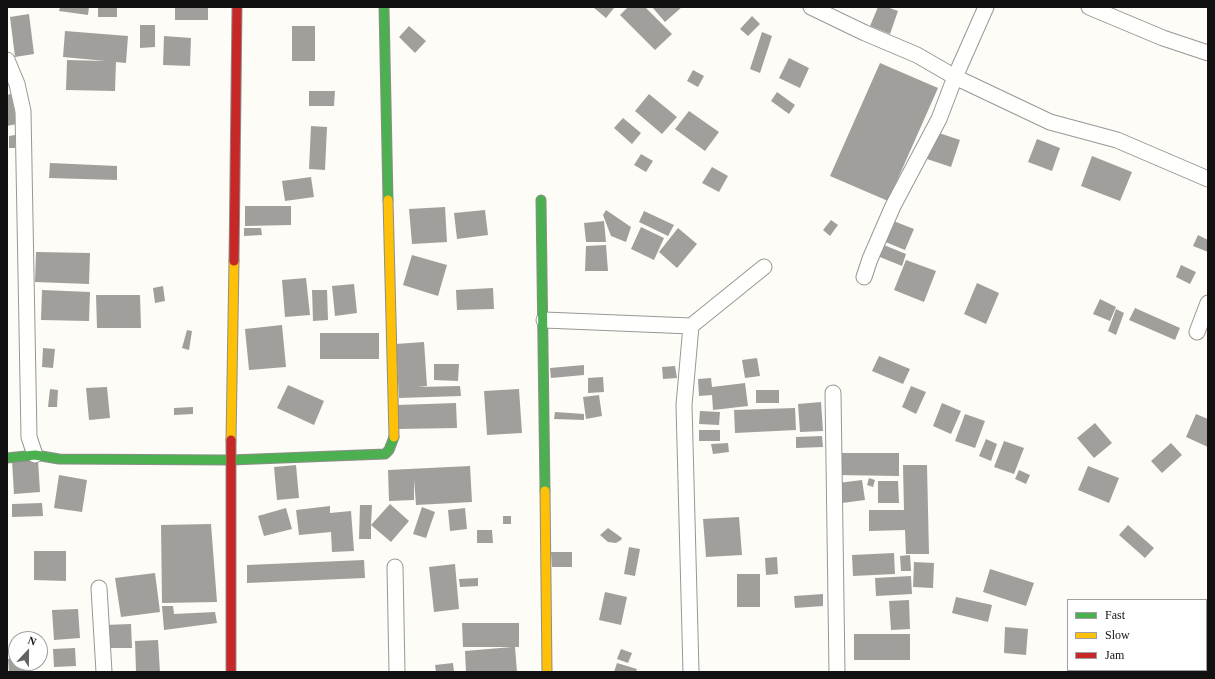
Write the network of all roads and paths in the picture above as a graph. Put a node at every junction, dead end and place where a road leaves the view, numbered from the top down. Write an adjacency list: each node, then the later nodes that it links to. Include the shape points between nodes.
1 (236, 7): 20 (street)
2 (384, 7): 20 (street, via 393,445 385,454)
3 (811, 7): 8 (street, via 917,55)
4 (986, 7): 8 (street)
5 (1089, 7): 6 (street, via 1162,38)
6 (1208, 53)
7 (7, 60): 18 (street, via 17,84 23,111 30,437)
8 (955, 77): 9 (street, via 1050,122 1117,140); 12 (street, via 939,119 893,206)
9 (1208, 180)
10 (541, 200): 14 (street)
11 (764, 266): 15 (street)
12 (864, 277)
13 (1208, 303): 16 (street)
14 (544, 320): 15 (street); 26 (street)
15 (691, 326): 27 (street, via 684,405)
16 (1197, 332)
17 (833, 393): 28 (street)
18 (35, 455): 19 (street); 20 (street, via 59,459)
19 (7, 458)
20 (231, 460): 24 (street)
21 (395, 567): 25 (street)
22 (99, 588): 23 (street)
23 (104, 672)
24 (231, 672)
25 (397, 672)
26 (547, 672)
27 (691, 672)
28 (836, 672)

